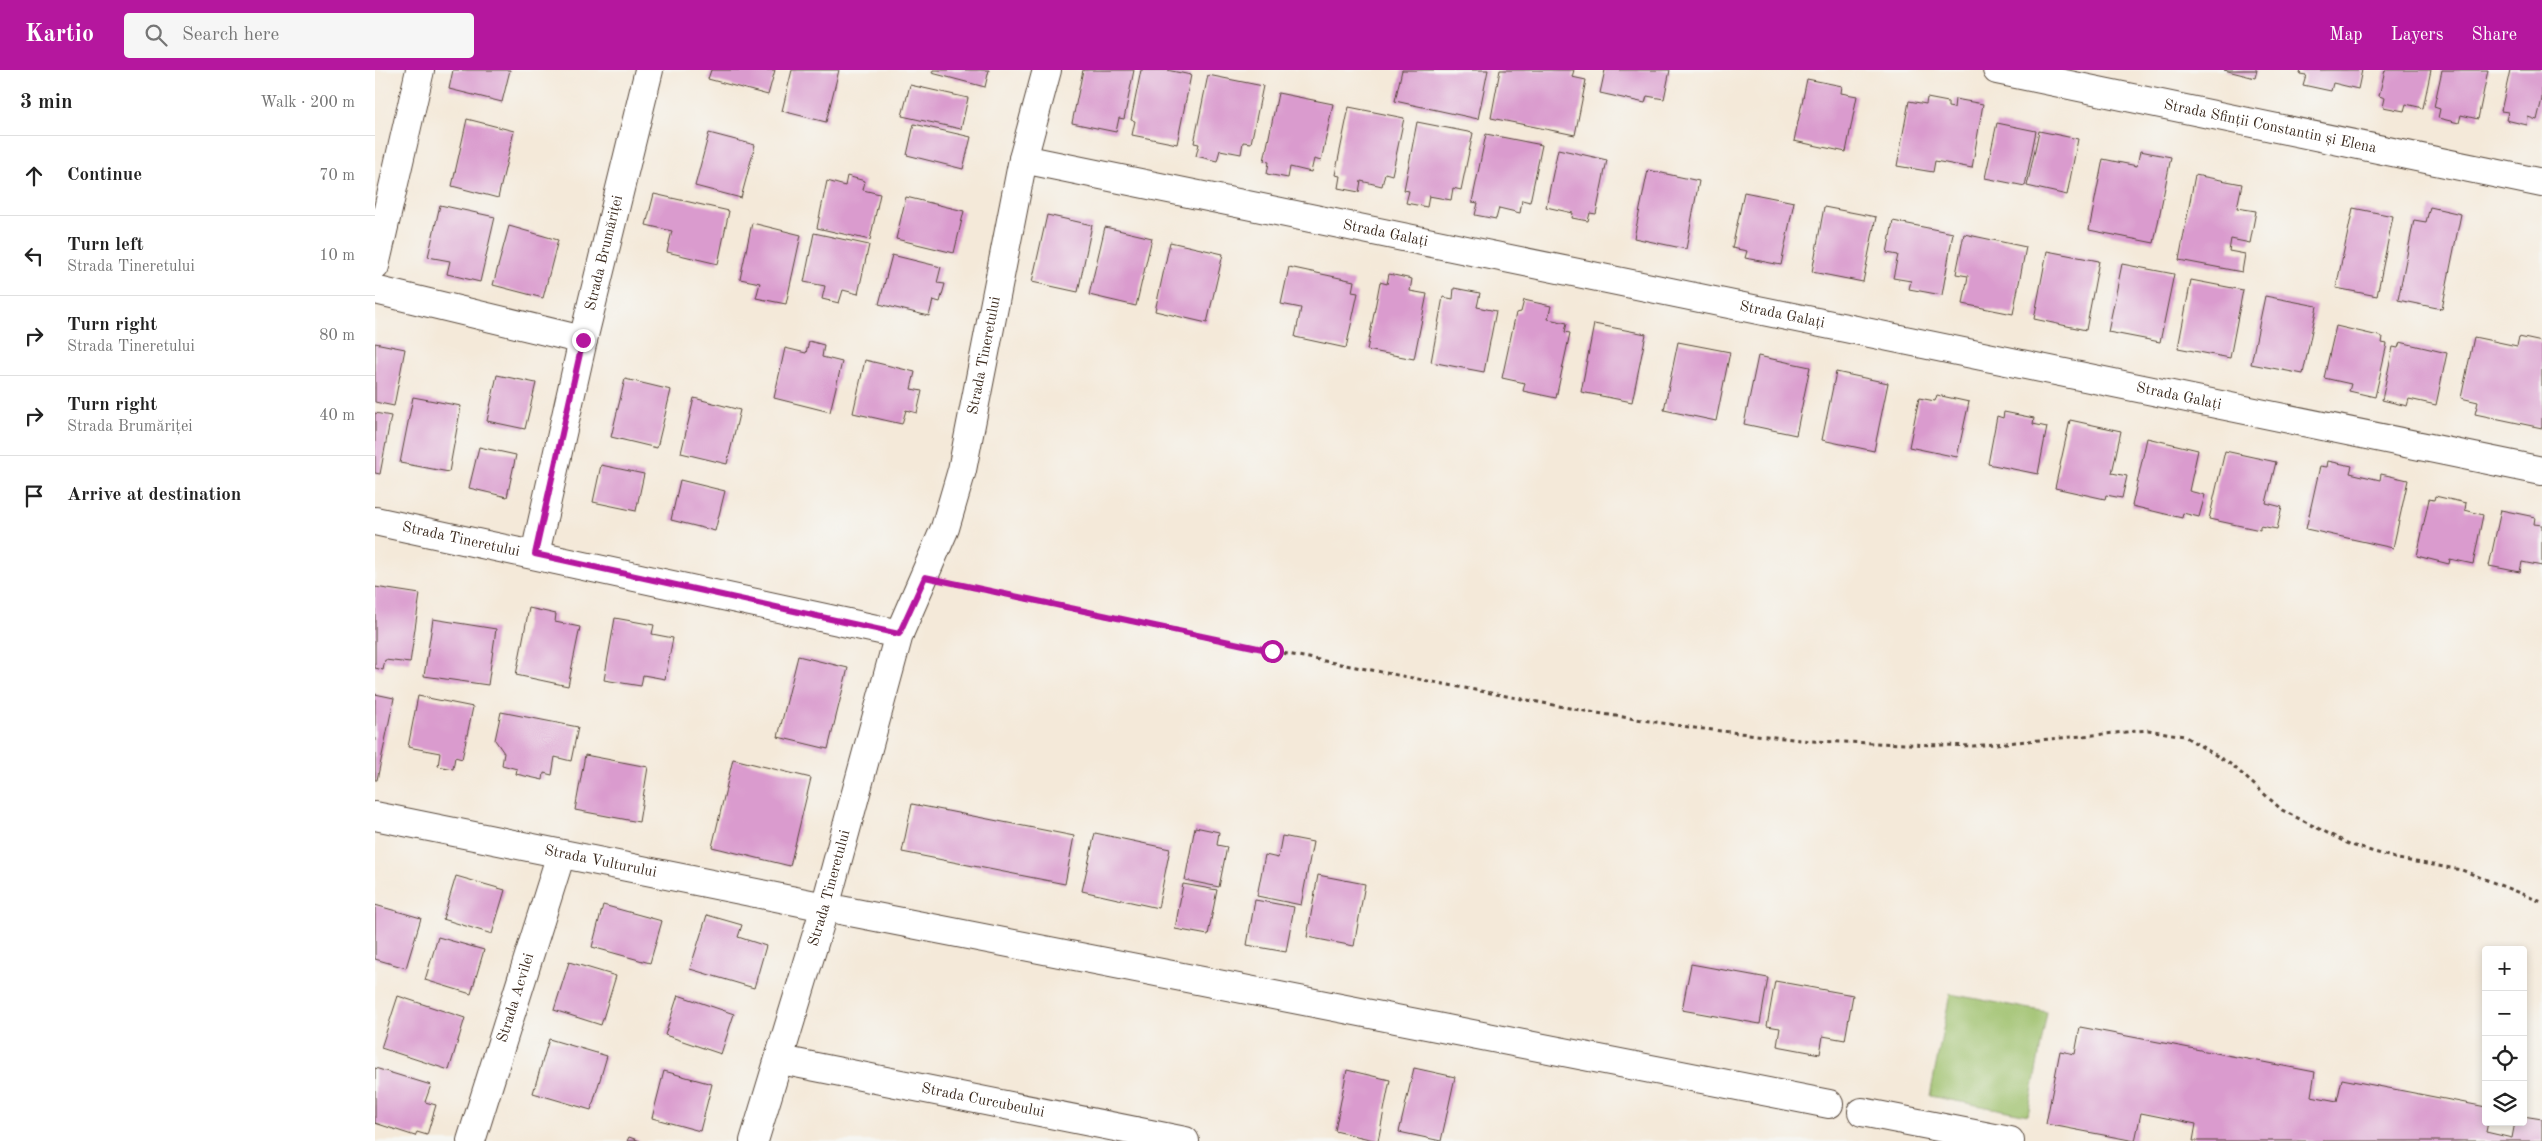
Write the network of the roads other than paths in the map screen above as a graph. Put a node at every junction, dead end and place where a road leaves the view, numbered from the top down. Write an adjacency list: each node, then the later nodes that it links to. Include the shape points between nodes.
1 (420, 70): 7 (street)
2 (649, 70): 9 (street, Strada Brumăriței)
3 (1047, 70): 5 (street, Strada Tineretului)
4 (1997, 70): 6 (street, Strada Sfinții Constantin și Elena)
5 (1023, 159): 10 (street, Strada Galați); 13 (street, Strada Tineretului, via 962,470 945,528)
6 (2542, 183)
7 (375, 266)
8 (375, 290): 9 (street)
9 (583, 340): 12 (street, Strada Brumăriței)
10 (2542, 471)
11 (375, 521): 12 (street, Strada Tineretului)
12 (535, 554): 13 (street, Strada Tineretului)
13 (899, 634): 16 (street, Strada Tineretului)
14 (375, 816): 15 (street, Strada Vulturului)
15 (561, 854): 16 (street, Strada Vulturului); 20 (street, Strada Acvilei)
16 (825, 907): 17 (street, Strada Tineretului); 18 (street, Strada Vulturului)
17 (781, 1060): 21 (street, Strada Tineretului); 22 (street, Strada Curcubeului)
18 (1829, 1104)
19 (1862, 1112): 23 (street)
20 (471, 1141)
21 (754, 1141)
22 (1185, 1141)
23 (2010, 1141)

